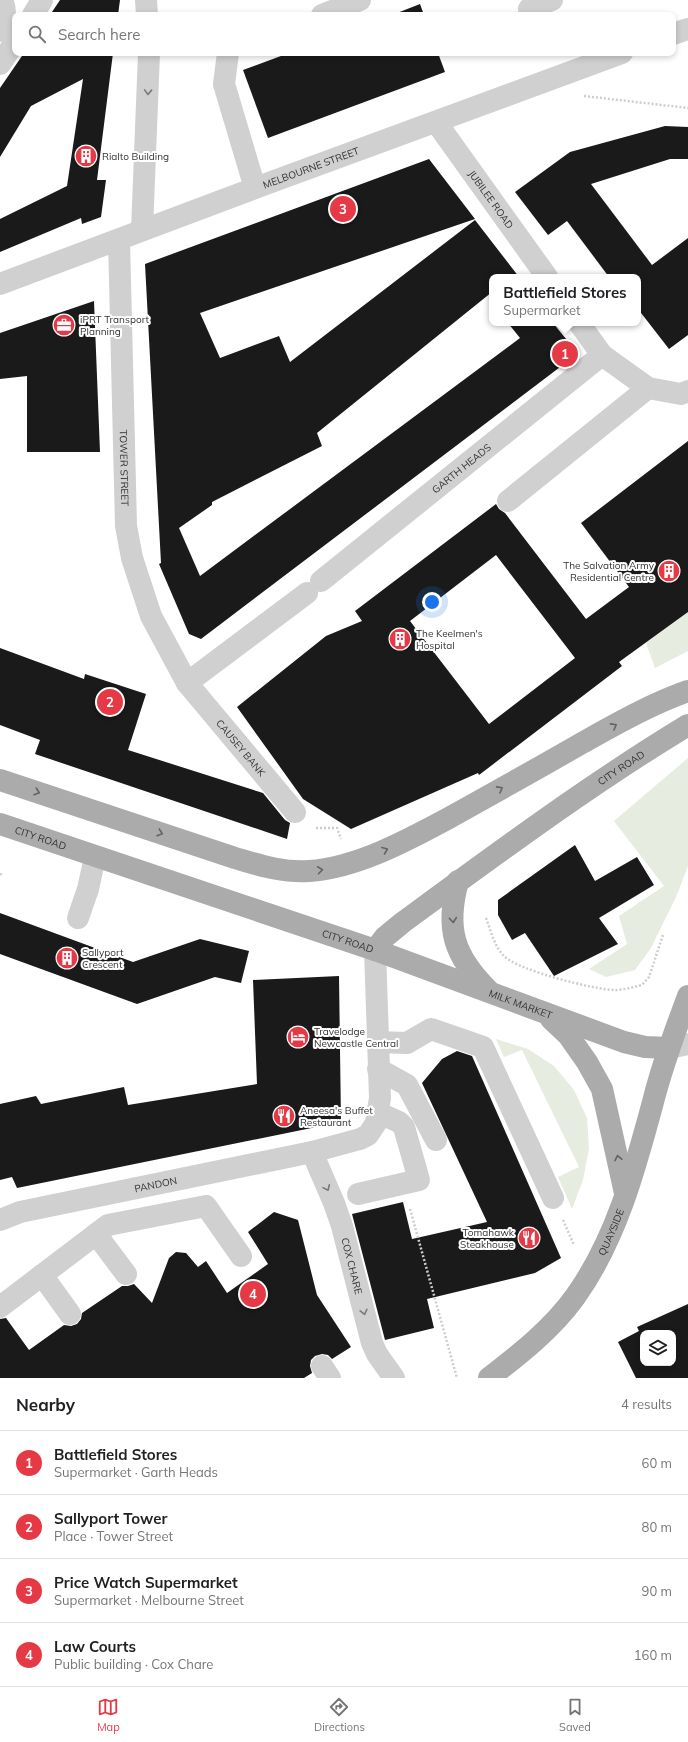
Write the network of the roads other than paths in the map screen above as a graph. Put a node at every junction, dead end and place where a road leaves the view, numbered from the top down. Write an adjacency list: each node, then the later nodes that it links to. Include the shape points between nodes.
1 (2, 0): 11 (street, via 5,16)
2 (42, 0): 7 (street)
3 (146, 0): 8 (street)
4 (360, 0): 9 (street)
5 (552, 0): 6 (street)
6 (529, 8)
7 (35, 12)
8 (147, 12)
9 (330, 12)
10 (688, 29): 12 (street)
11 (0, 31)
12 (676, 33)
13 (12, 46): 17 (street)
14 (149, 56): 20 (street, one-way to 20)
15 (228, 56): 19 (street, via 224,84)
16 (614, 56): 18 (street, MELBOURNE STREET)
17 (0, 64)
18 (436, 122): 19 (street, MELBOURNE STREET); 22 (street, JUBILEE ROAD)
19 (255, 188): 20 (street, MELBOURNE STREET)
20 (142, 230): 21 (street, MELBOURNE STREET)
21 (119, 240): 23 (street, MELBOURNE STREET); 29 (street, TOWER STREET, via 126,526 139,585 150,616)
22 (545, 274)
23 (0, 284)
24 (581, 326): 25 (street)
25 (602, 355): 26 (street); 29 (street, GARTH HEADS, via 314,587)
26 (648, 388): 27 (street, via 681,394); 28 (street)
27 (688, 391)
28 (508, 501)
29 (187, 683): 33 (street, CAUSEY BANK)
30 (688, 691): 32 (main road, one-way to 30, via 264,867 292,872 310,871 349,863 402,843 626,718)
31 (688, 725): 36 (main road, CITY ROAD, via 615,770)
32 (0, 780)
33 (295, 812)
34 (0, 824): 35 (main road, CITY ROAD)
35 (95, 857): 37 (street); 38 (main road, CITY ROAD)
36 (458, 881): 38 (main road, CITY ROAD, via 397,927); 39 (main road, one-way to 39, via 452,914 456,942 469,970)
37 (78, 918)
38 (375, 950): 39 (main road, MILK MARKET); 42 (street)
39 (491, 993): 41 (main road, MILK MARKET)
40 (688, 996): 43 (main road, QUAYSIDE)
41 (542, 1013): 43 (main road, MILK MARKET, via 624,1042 645,1047); 49 (main road, one-way to 41, via 602,1089 568,1034)
42 (377, 1042): 44 (street); 50 (street, via 407,1043 431,1029 483,1047)
43 (678, 1046): 49 (main road, QUAYSIDE)
44 (378, 1069): 45 (street); 46 (street, via 407,1085)
45 (378, 1113): 47 (street, PANDON, via 376,1123 368,1135); 48 (street, via 399,1122 404,1127 419,1180)
46 (436, 1140)
47 (312, 1152): 51 (street, PANDON, via 20,1212); 58 (street, COX CHARE, one-way to 58, via 339,1218 372,1343 376,1354)
48 (358, 1194)
49 (626, 1196): 59 (main road, QUAYSIDE, via 604,1246 575,1298 523,1352)
50 (554, 1198)
51 (0, 1220)
52 (96, 1234): 53 (street, via 108,1225 206,1206); 54 (street); 55 (street)
53 (241, 1256)
54 (126, 1274)
55 (42, 1275): 56 (street); 57 (street)
56 (0, 1307)
57 (70, 1314)
58 (394, 1378)
59 (489, 1378)

